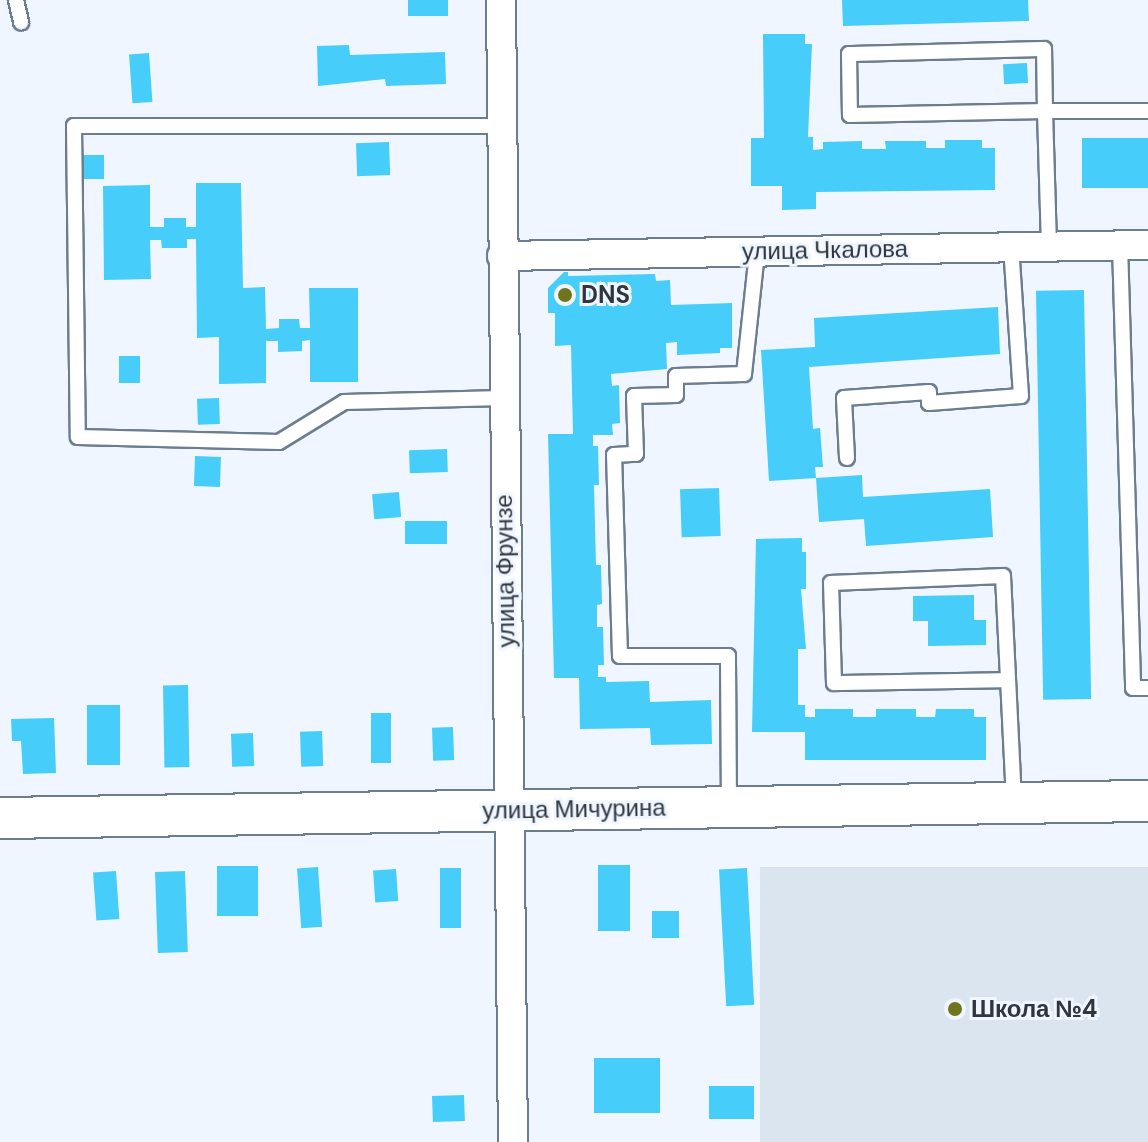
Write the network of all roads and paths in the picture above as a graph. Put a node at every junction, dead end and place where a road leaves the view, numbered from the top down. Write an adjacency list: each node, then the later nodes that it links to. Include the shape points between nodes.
1 (16, 0): 3 (lane)
2 (501, 0): 6 (street, улица Фрунзе)
3 (21, 22)
4 (1045, 111): 4 (lane, via 850,115 849,54 1044,49); 5 (lane); 9 (lane)
5 (1148, 111)
6 (500, 126): 12 (street, улица Фрунзе); 13 (lane, via 74,126 78,437 279,442 344,402)
7 (1120, 245): 8 (street, улица Чкалова); 9 (street, улица Чкалова); 16 (lane, via 1133,688)
8 (1148, 245)
9 (1049, 246): 10 (street, улица Чкалова)
10 (1011, 247): 11 (street, улица Чкалова); 14 (lane, via 1021,396 929,403 929,392 844,398)
11 (757, 252): 12 (street, улица Чкалова); 19 (lane, via 744,374 676,376 676,395 634,396 636,454 614,455 620,656 728,656)
12 (502, 256): 13 (street, улица Фрунзе)
13 (503, 398): 20 (street, улица Фрунзе)
14 (847, 458)
15 (1008, 680): 15 (lane, via 834,683 831,583 1003,576); 18 (lane)
16 (1148, 688)
17 (1148, 801): 18 (main road, улица Мичурина)
18 (1014, 803): 19 (main road, улица Мичурина)
19 (729, 807): 20 (main road, улица Мичурина)
20 (507, 809): 21 (main road, улица Мичурина); 22 (street, улица Фрунзе)
21 (0, 818)
22 (513, 1142)

